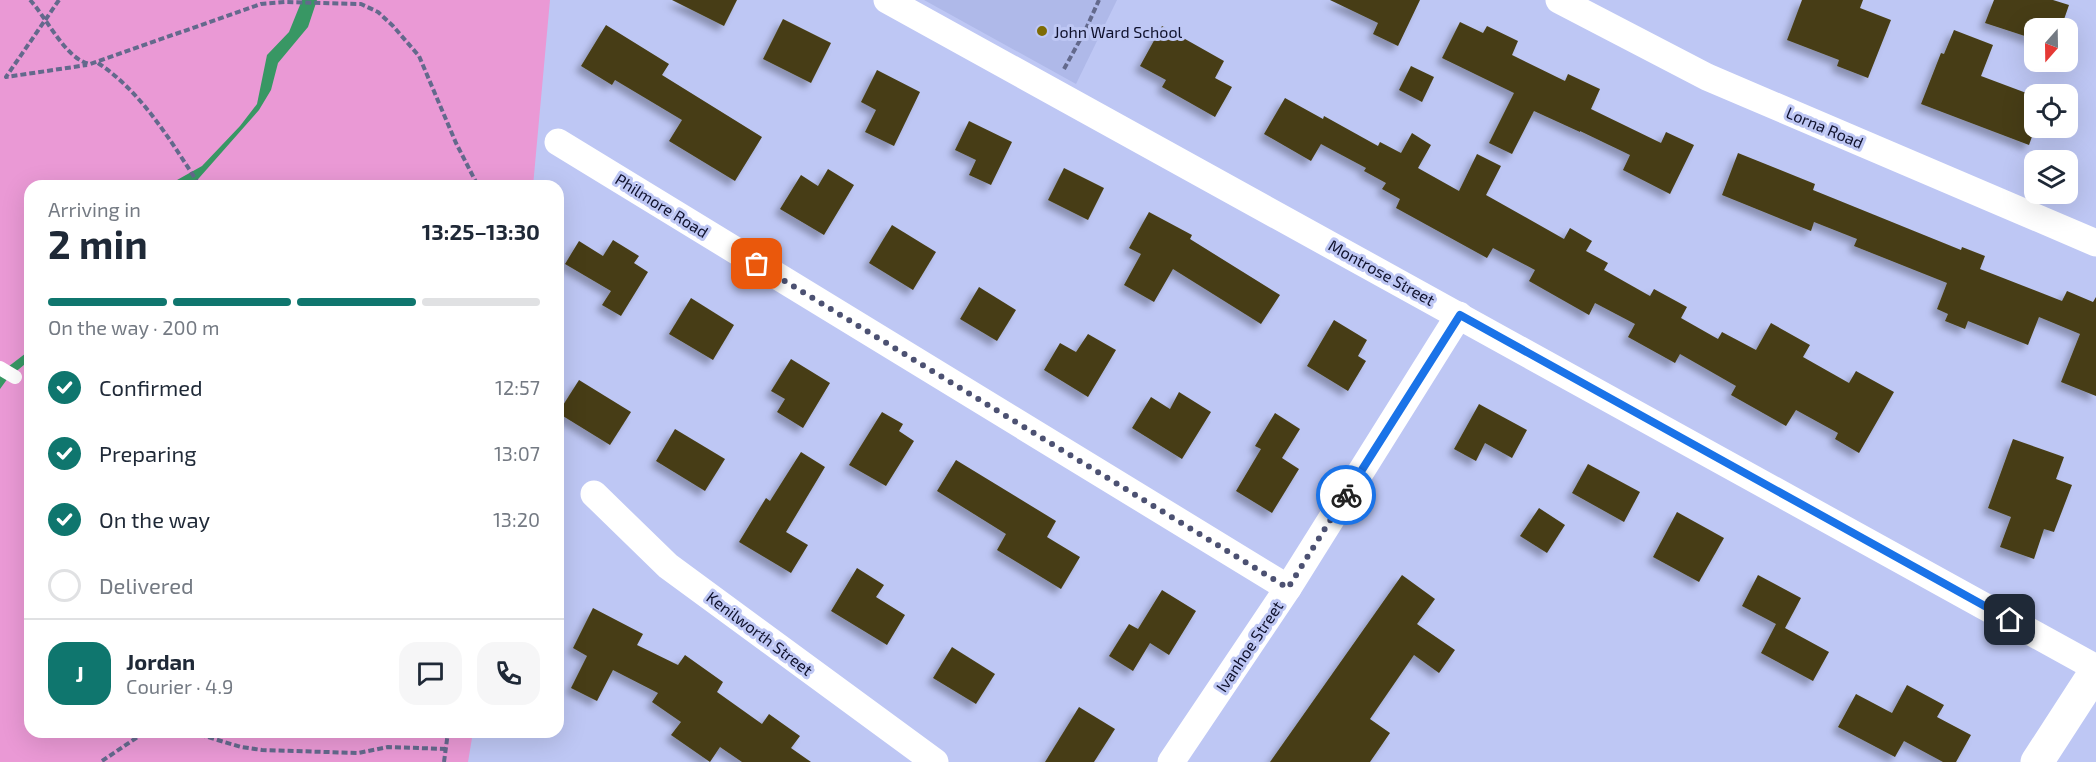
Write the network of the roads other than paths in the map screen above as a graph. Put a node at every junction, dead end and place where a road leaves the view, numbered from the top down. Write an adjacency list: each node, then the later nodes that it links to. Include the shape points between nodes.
1 (886, 0): 5 (street, Montrose Street)
2 (1559, 0): 4 (street, Lorna Road, via 1707,77)
3 (558, 142): 9 (street, Philmore Road)
4 (2096, 243)
5 (1460, 315): 9 (street, Ivanhoe Street); 10 (street, Montrose Street)
6 (0, 368): 7 (lane)
7 (15, 377)
8 (594, 494): 11 (street, Kenilworth Street, via 668,566)
9 (1288, 588): 12 (street, Ivanhoe Street)
10 (2096, 670): 13 (street)
11 (934, 762)
12 (1171, 762)
13 (2037, 762)

